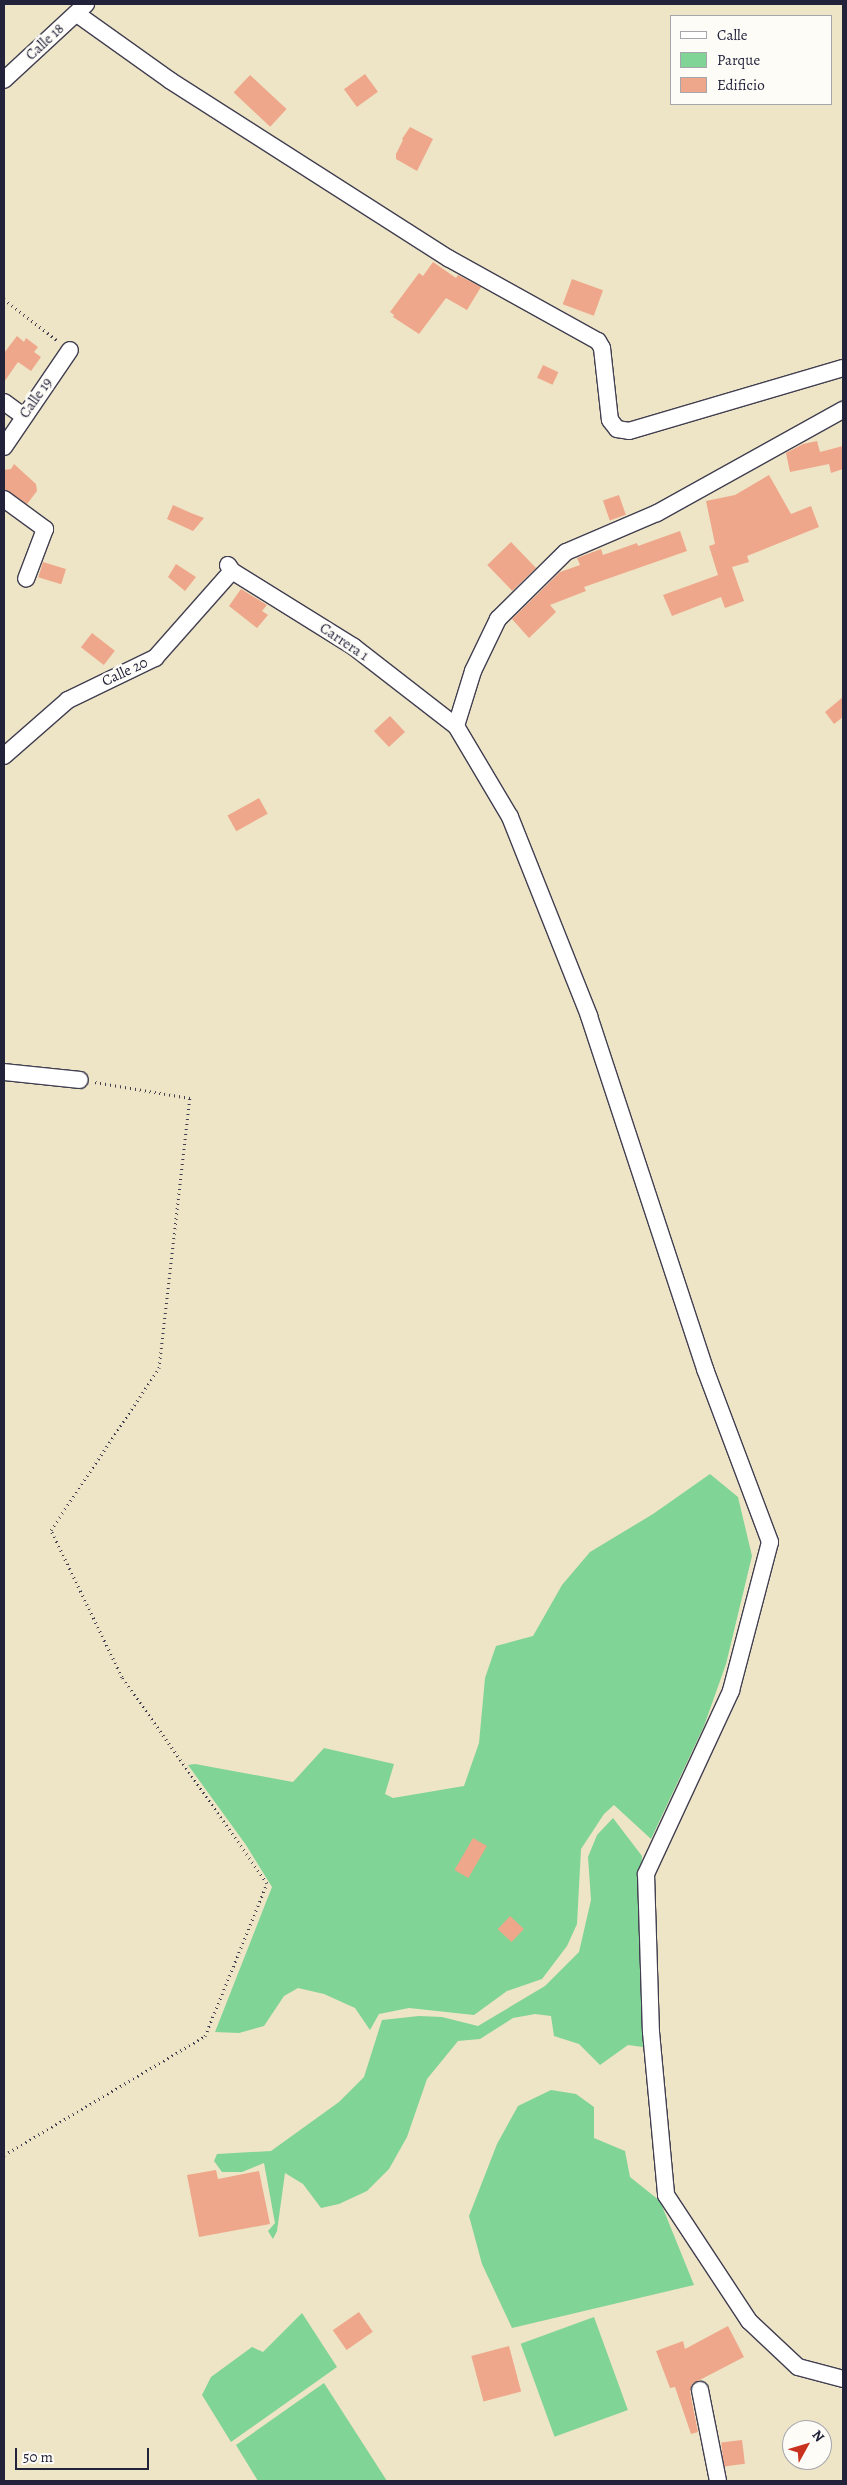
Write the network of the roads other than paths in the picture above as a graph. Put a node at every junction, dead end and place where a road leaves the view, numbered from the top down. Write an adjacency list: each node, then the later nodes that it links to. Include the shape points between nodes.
1 (81, 9): 2 (street, Calle 18); 4 (street, via 171,81 448,258 598,341 602,348 610,420 617,429 629,431)
2 (4, 80)
3 (70, 350): 7 (street, Calle 19)
4 (843, 368)
5 (4, 402): 7 (street)
6 (843, 410): 12 (street, via 657,513 566,552 498,619 473,671)
7 (23, 416): 8 (street, Calle 19)
8 (4, 447)
9 (4, 499): 11 (street, via 45,528)
10 (230, 568): 12 (street, Carrera 1, via 354,647); 13 (street, Calle 20, via 155,658 68,700)
11 (26, 579)
12 (456, 726): 16 (street, via 510,817 589,1016 705,1369 770,1542 731,1691 646,1874 651,2032 666,2195 749,2321 798,2366)
13 (4, 756)
14 (4, 1072): 15 (street)
15 (80, 1080)
16 (843, 2379)
17 (700, 2390): 18 (street)
18 (718, 2481)

